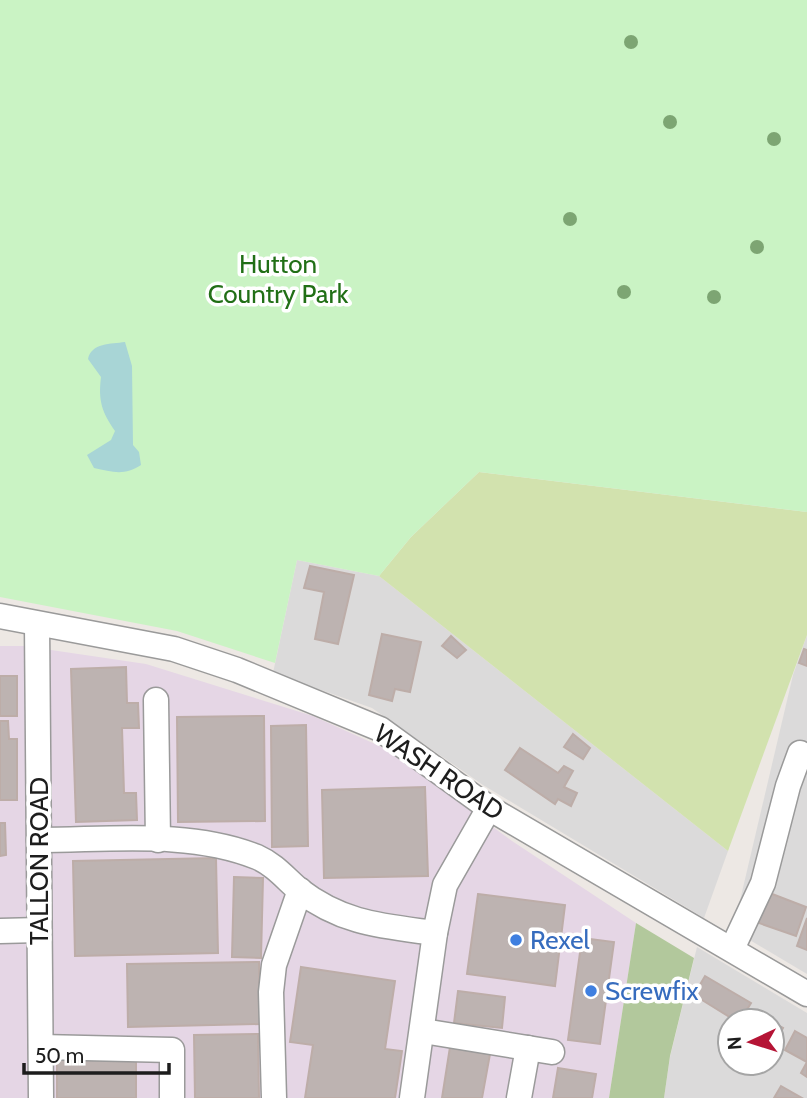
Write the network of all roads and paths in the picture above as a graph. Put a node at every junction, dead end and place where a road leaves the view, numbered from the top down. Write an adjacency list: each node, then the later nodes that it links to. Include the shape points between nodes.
1 (0, 617): 2 (street, WASH ROAD)
2 (37, 624): 5 (street, WASH ROAD, via 174,649 237,670 380,729); 6 (street, TALLON ROAD)
3 (156, 700): 7 (street)
4 (800, 752): 12 (street, via 763,883)
5 (489, 808): 11 (street, via 445,885); 12 (street, WASH ROAD)
6 (39, 840): 7 (street); 9 (street, TALLON ROAD)
7 (158, 840): 8 (street, via 193,840 230,848 276,867)
8 (300, 890): 11 (street, via 342,916 371,925); 18 (street, via 274,965)
9 (39, 930): 10 (street); 15 (street, TALLON ROAD)
10 (0, 931)
11 (435, 933): 14 (street)
12 (732, 949): 13 (street, WASH ROAD)
13 (807, 994)
14 (423, 1031): 19 (street); 20 (street, via 540,1050)
15 (41, 1047): 16 (street, TALLON ROAD); 17 (street, via 173,1050)
16 (41, 1098)
17 (172, 1098)
18 (274, 1098)
19 (412, 1098)
20 (519, 1098)

